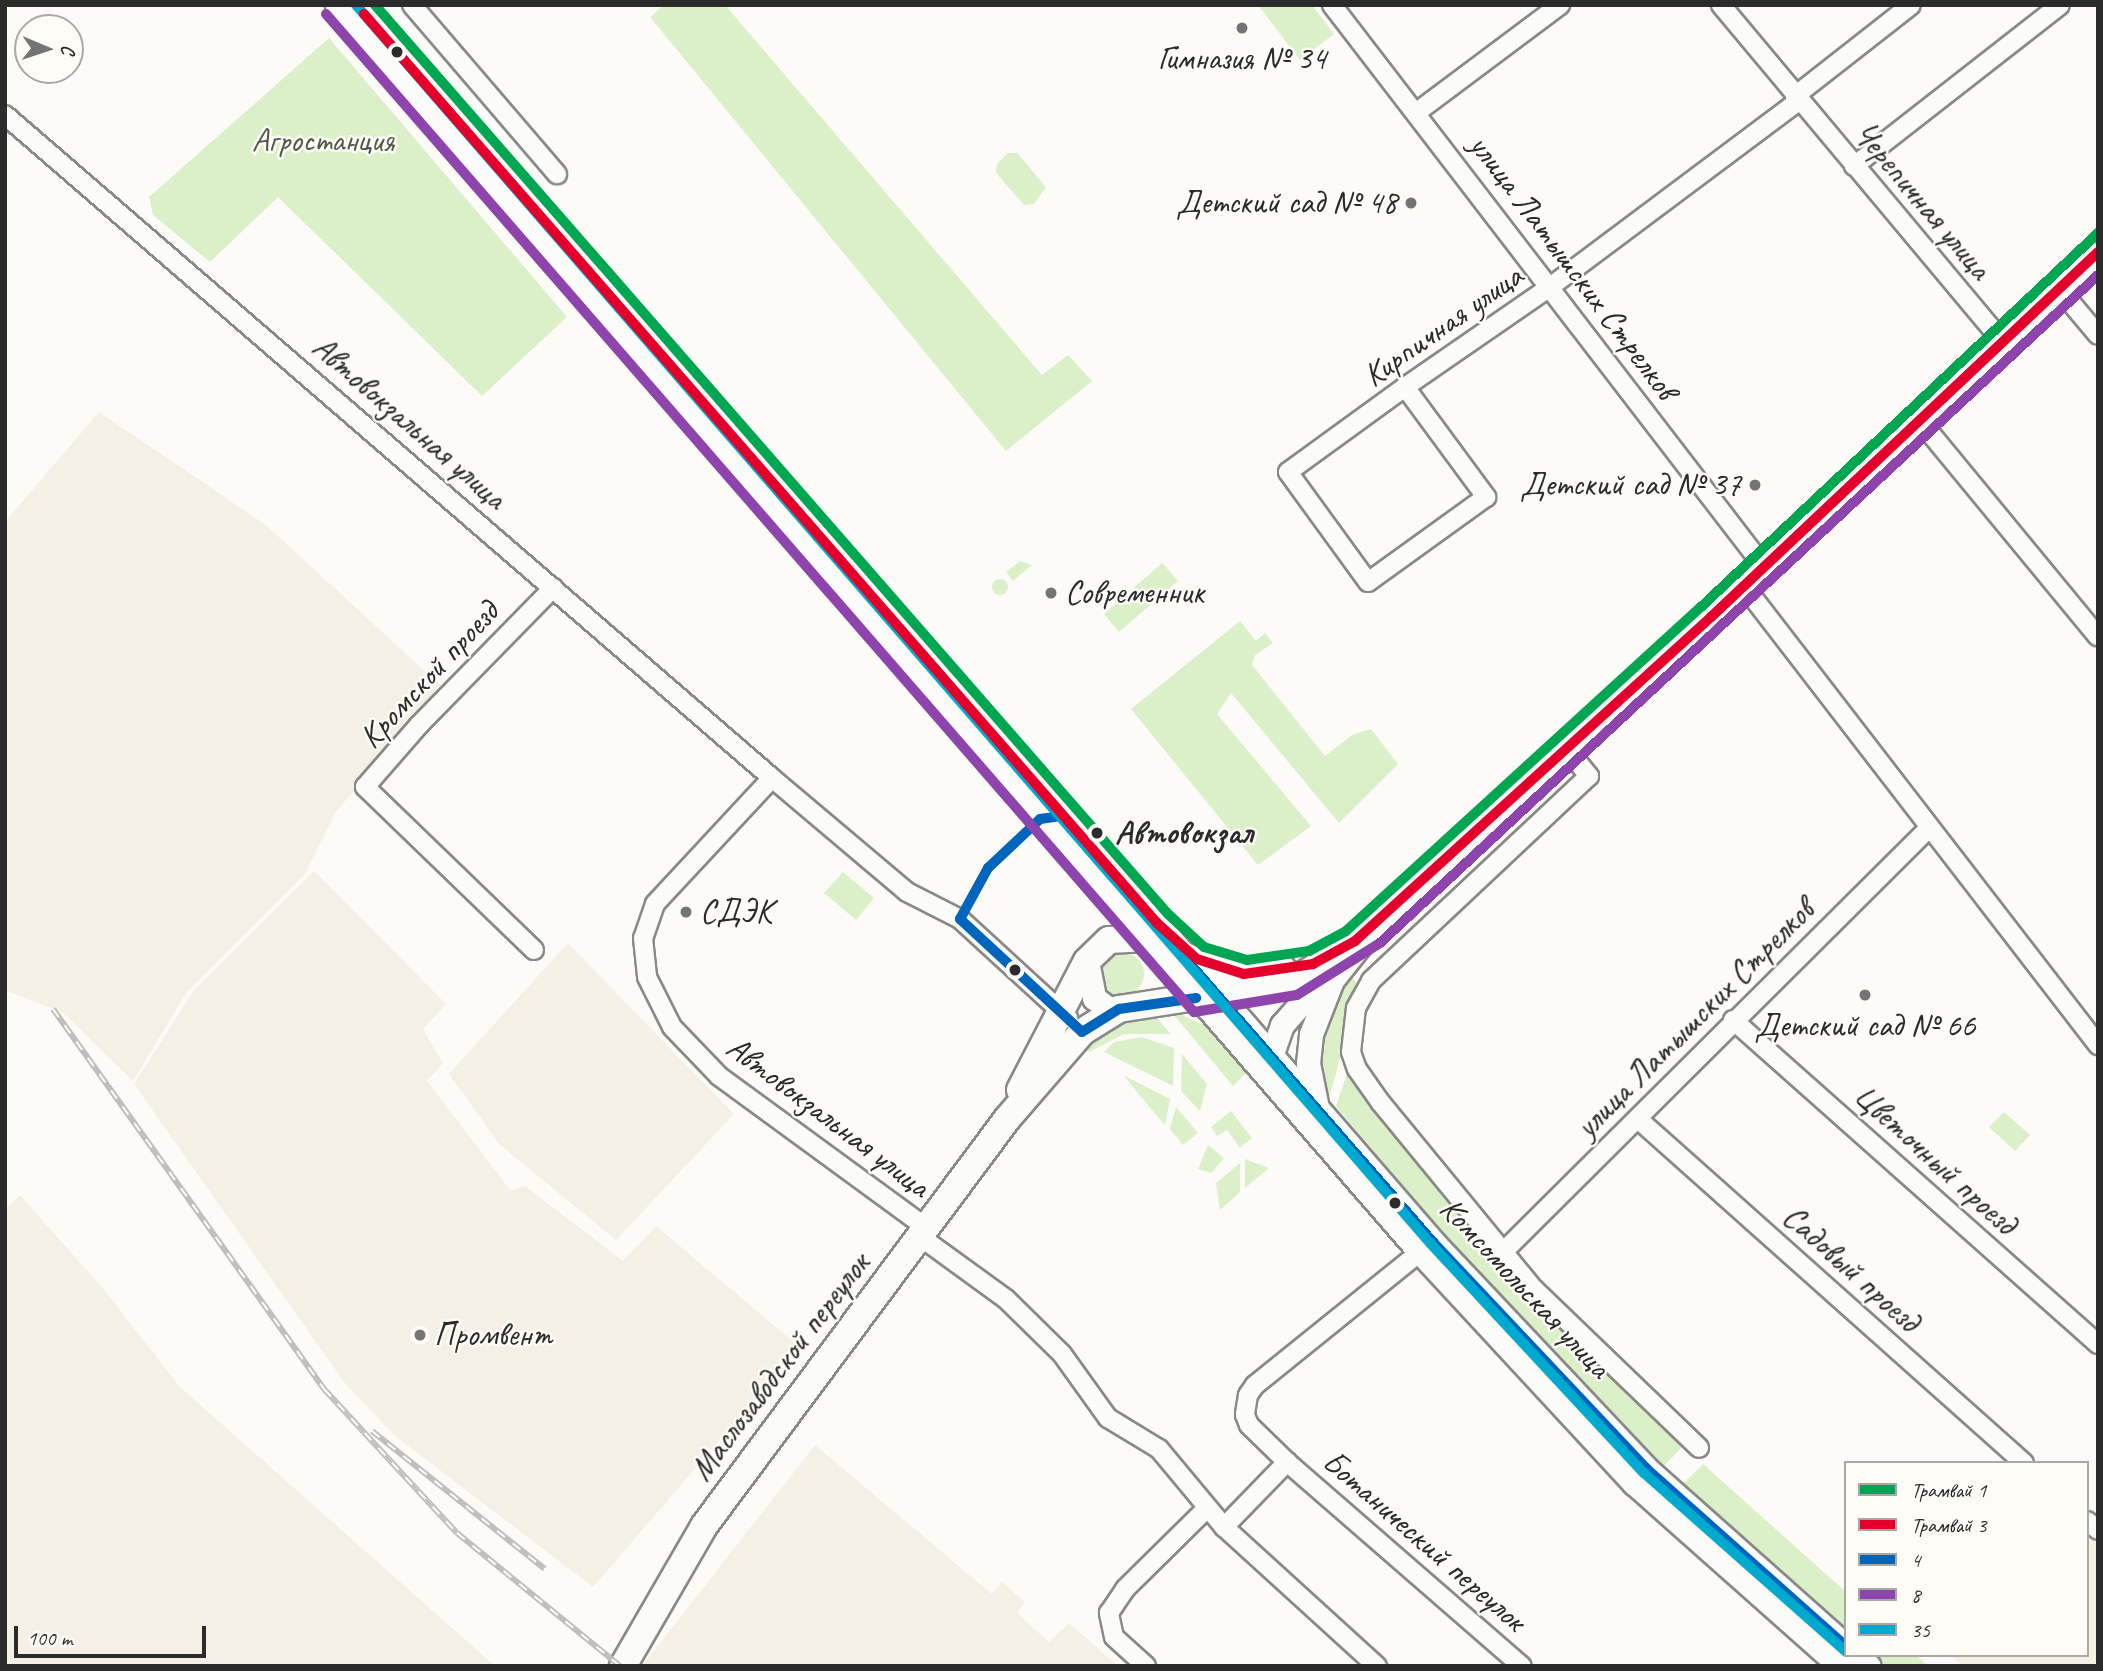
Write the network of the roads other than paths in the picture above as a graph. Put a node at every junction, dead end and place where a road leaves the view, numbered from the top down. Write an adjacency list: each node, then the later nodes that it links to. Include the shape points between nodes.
1 (337, 5): 28 (main road, Комсомольская улица)
2 (361, 5): 33 (main road, Комсомольская улица)
3 (412, 5): 13 (street)
4 (1332, 5): 10 (street, улица Латышских Стрелков)
5 (1560, 5): 10 (street)
6 (1721, 5): 9 (street, Черепичная улица)
7 (1912, 5): 9 (street)
8 (2060, 5): 12 (street)
9 (1797, 99): 12 (street, Черепичная улица); 15 (street, Кирпичная улица)
10 (1417, 112): 15 (street, улица Латышских Стрелков)
11 (5, 115): 23 (street, Автовокзальная улица)
12 (1854, 166): 18 (street, Черепичная улица)
13 (557, 174)
14 (2098, 256): 16 (highway)
15 (1550, 287): 19 (street, Кирпичная улица); 21 (street, улица Латышских Стрелков)
16 (2061, 291): 17 (street); 18 (highway)
17 (2098, 335)
18 (2004, 344): 20 (highway)
19 (1405, 387): 19 (street, Кирпичная улица, via 1288,472 1368,582 1486,497)
20 (1921, 422): 21 (highway); 24 (street)
21 (1764, 567): 22 (highway)
22 (1744, 586): 25 (highway); 27 (street)
23 (553, 588): 26 (street, Автовокзальная улица); 31 (street, Кромской проезд, via 365,787)
24 (2098, 637)
25 (1567, 749): 29 (highway); 46 (street, via 1589,776 1374,978 1356,1008 1351,1030 1351,1052 1365,1082)
26 (772, 778): 36 (street, Автовокзальная улица, via 907,892 960,919); 45 (street, Автовокзальная улица, via 655,904 643,938 647,977 672,1027 719,1076)
27 (1928, 829): 37 (street, улица Латышских Стрелков); 39 (street)
28 (1100, 888): 30 (main road, Комсомольская улица); 32 (main road, via 1108,915)
29 (1371, 932): 33 (highway, via 1310,961 1269,971); 34 (highway, via 1292,982); 40 (main road, via 1295,1006); 42 (main road, via 1332,980 1311,1034 1308,1063)
30 (1143, 937): 32 (highway, via 1118,937); 33 (highway, Комсомольская улица)
31 (534, 950)
32 (1093, 954): 35 (main road, via 1094,998 1108,1008); 36 (highway, Маслозаводской переулок)
33 (1177, 963): 34 (main road, Комсомольская улица); 35 (main road, via 1165,989)
34 (1206, 997): 35 (highway); 40 (main road, Комсомольская улица); 41 (main road, Комсомольская улица)
35 (1131, 1006): 38 (highway, Маслозаводской переулок)
36 (1060, 1010): 38 (street, Автовокзальная улица); 43 (highway, Маслозаводской переулок)
37 (1733, 1020): 44 (street, улица Латышских Стрелков); 48 (street, Цветочный проезд)
38 (1082, 1032): 43 (highway, Маслозаводской переулок)
39 (2098, 1045)
40 (1269, 1056): 41 (main road); 42 (main road, Комсомольская улица)
41 (1267, 1080): 47 (main road, Комсомольская улица)
42 (1318, 1114): 54 (main road, Комсомольская улица, via 1647,1469)
43 (1007, 1119): 45 (highway, Маслозаводской переулок)
44 (1637, 1119): 46 (street, улица Латышских Стрелков); 50 (street, Садовый проезд)
45 (925, 1234): 52 (street, Автовокзальная улица, via 1006,1299 1062,1354 1108,1418 1159,1448); 55 (highway, Маслозаводской переулок, via 704,1526)
46 (1504, 1251): 49 (street, via 1534,1289)
47 (1420, 1252): 51 (street, Ботанический переулок, via 1248,1395 1249,1425); 59 (main road, Комсомольская улица, via 1634,1483)
48 (2098, 1344)
49 (1699, 1448)
50 (2022, 1461)
51 (1287, 1462): 53 (street); 58 (street, Ботанический переулок)
52 (1207, 1508): 53 (street, Автовокзальная улица); 56 (street, via 1125,1589 1109,1613 1114,1637)
53 (1224, 1527): 57 (street, Автовокзальная улица)
54 (1844, 1644)
55 (623, 1666)
56 (1146, 1666)
57 (1377, 1666)
58 (1522, 1666)
59 (1840, 1666)

